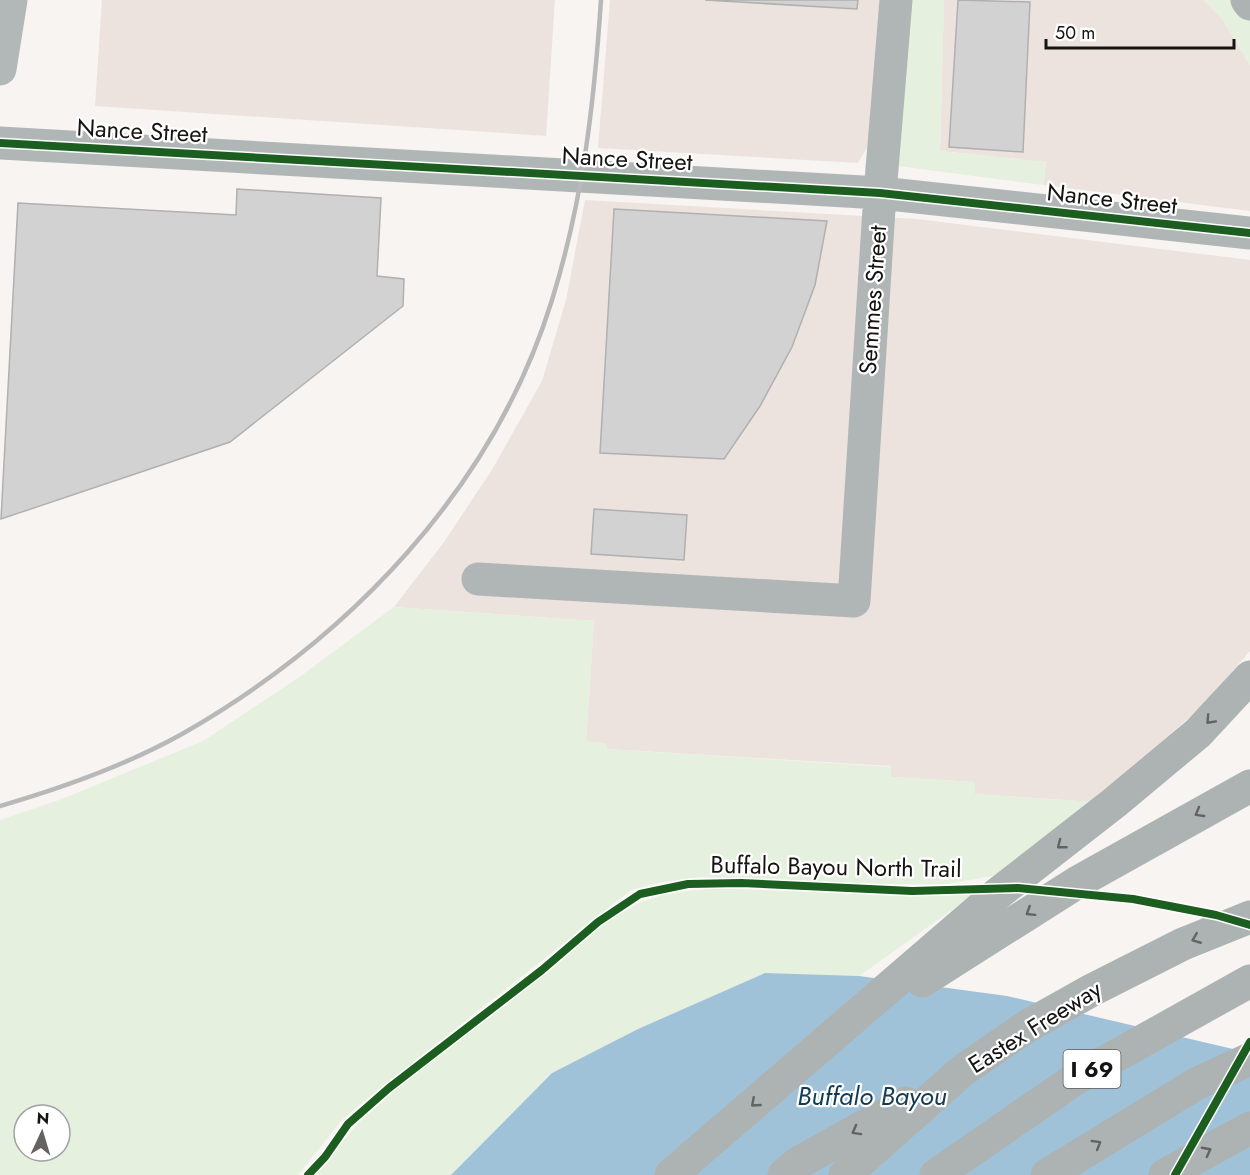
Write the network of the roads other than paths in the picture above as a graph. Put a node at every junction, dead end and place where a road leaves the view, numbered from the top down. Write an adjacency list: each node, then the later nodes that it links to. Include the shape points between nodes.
1 (11, 0): 5 (main road)
2 (896, 0): 7 (street, Semmes Street)
3 (1246, 0): 4 (highway)
4 (1250, 4)
5 (0, 69)
6 (0, 143): 7 (street, Nance Street)
7 (880, 193): 8 (street, Nance Street); 9 (street, Semmes Street, via 854,601)
8 (1250, 233)
9 (478, 579)
10 (1250, 677): 15 (highway, one-way to 15, via 1197,733 996,895)
11 (1250, 786): 15 (highway, one-way to 15, via 1078,882)
12 (1250, 917): 16 (highway, Eastex Freeway, one-way to 16, via 1183,944 1092,990 1026,1027)
13 (1250, 981): 21 (highway, I 69, via 1078,1077)
14 (1250, 1059): 22 (highway, one-way to 14, via 1196,1084)
15 (799, 1065): 18 (highway, one-way to 18)
16 (963, 1071): 19 (highway, one-way to 19, via 798,1163); 20 (highway, Eastex Freeway)
17 (1250, 1128): 23 (highway, one-way to 17)
18 (671, 1175)
19 (784, 1175)
20 (845, 1175)
21 (936, 1175)
22 (1047, 1175)
23 (1165, 1175)

